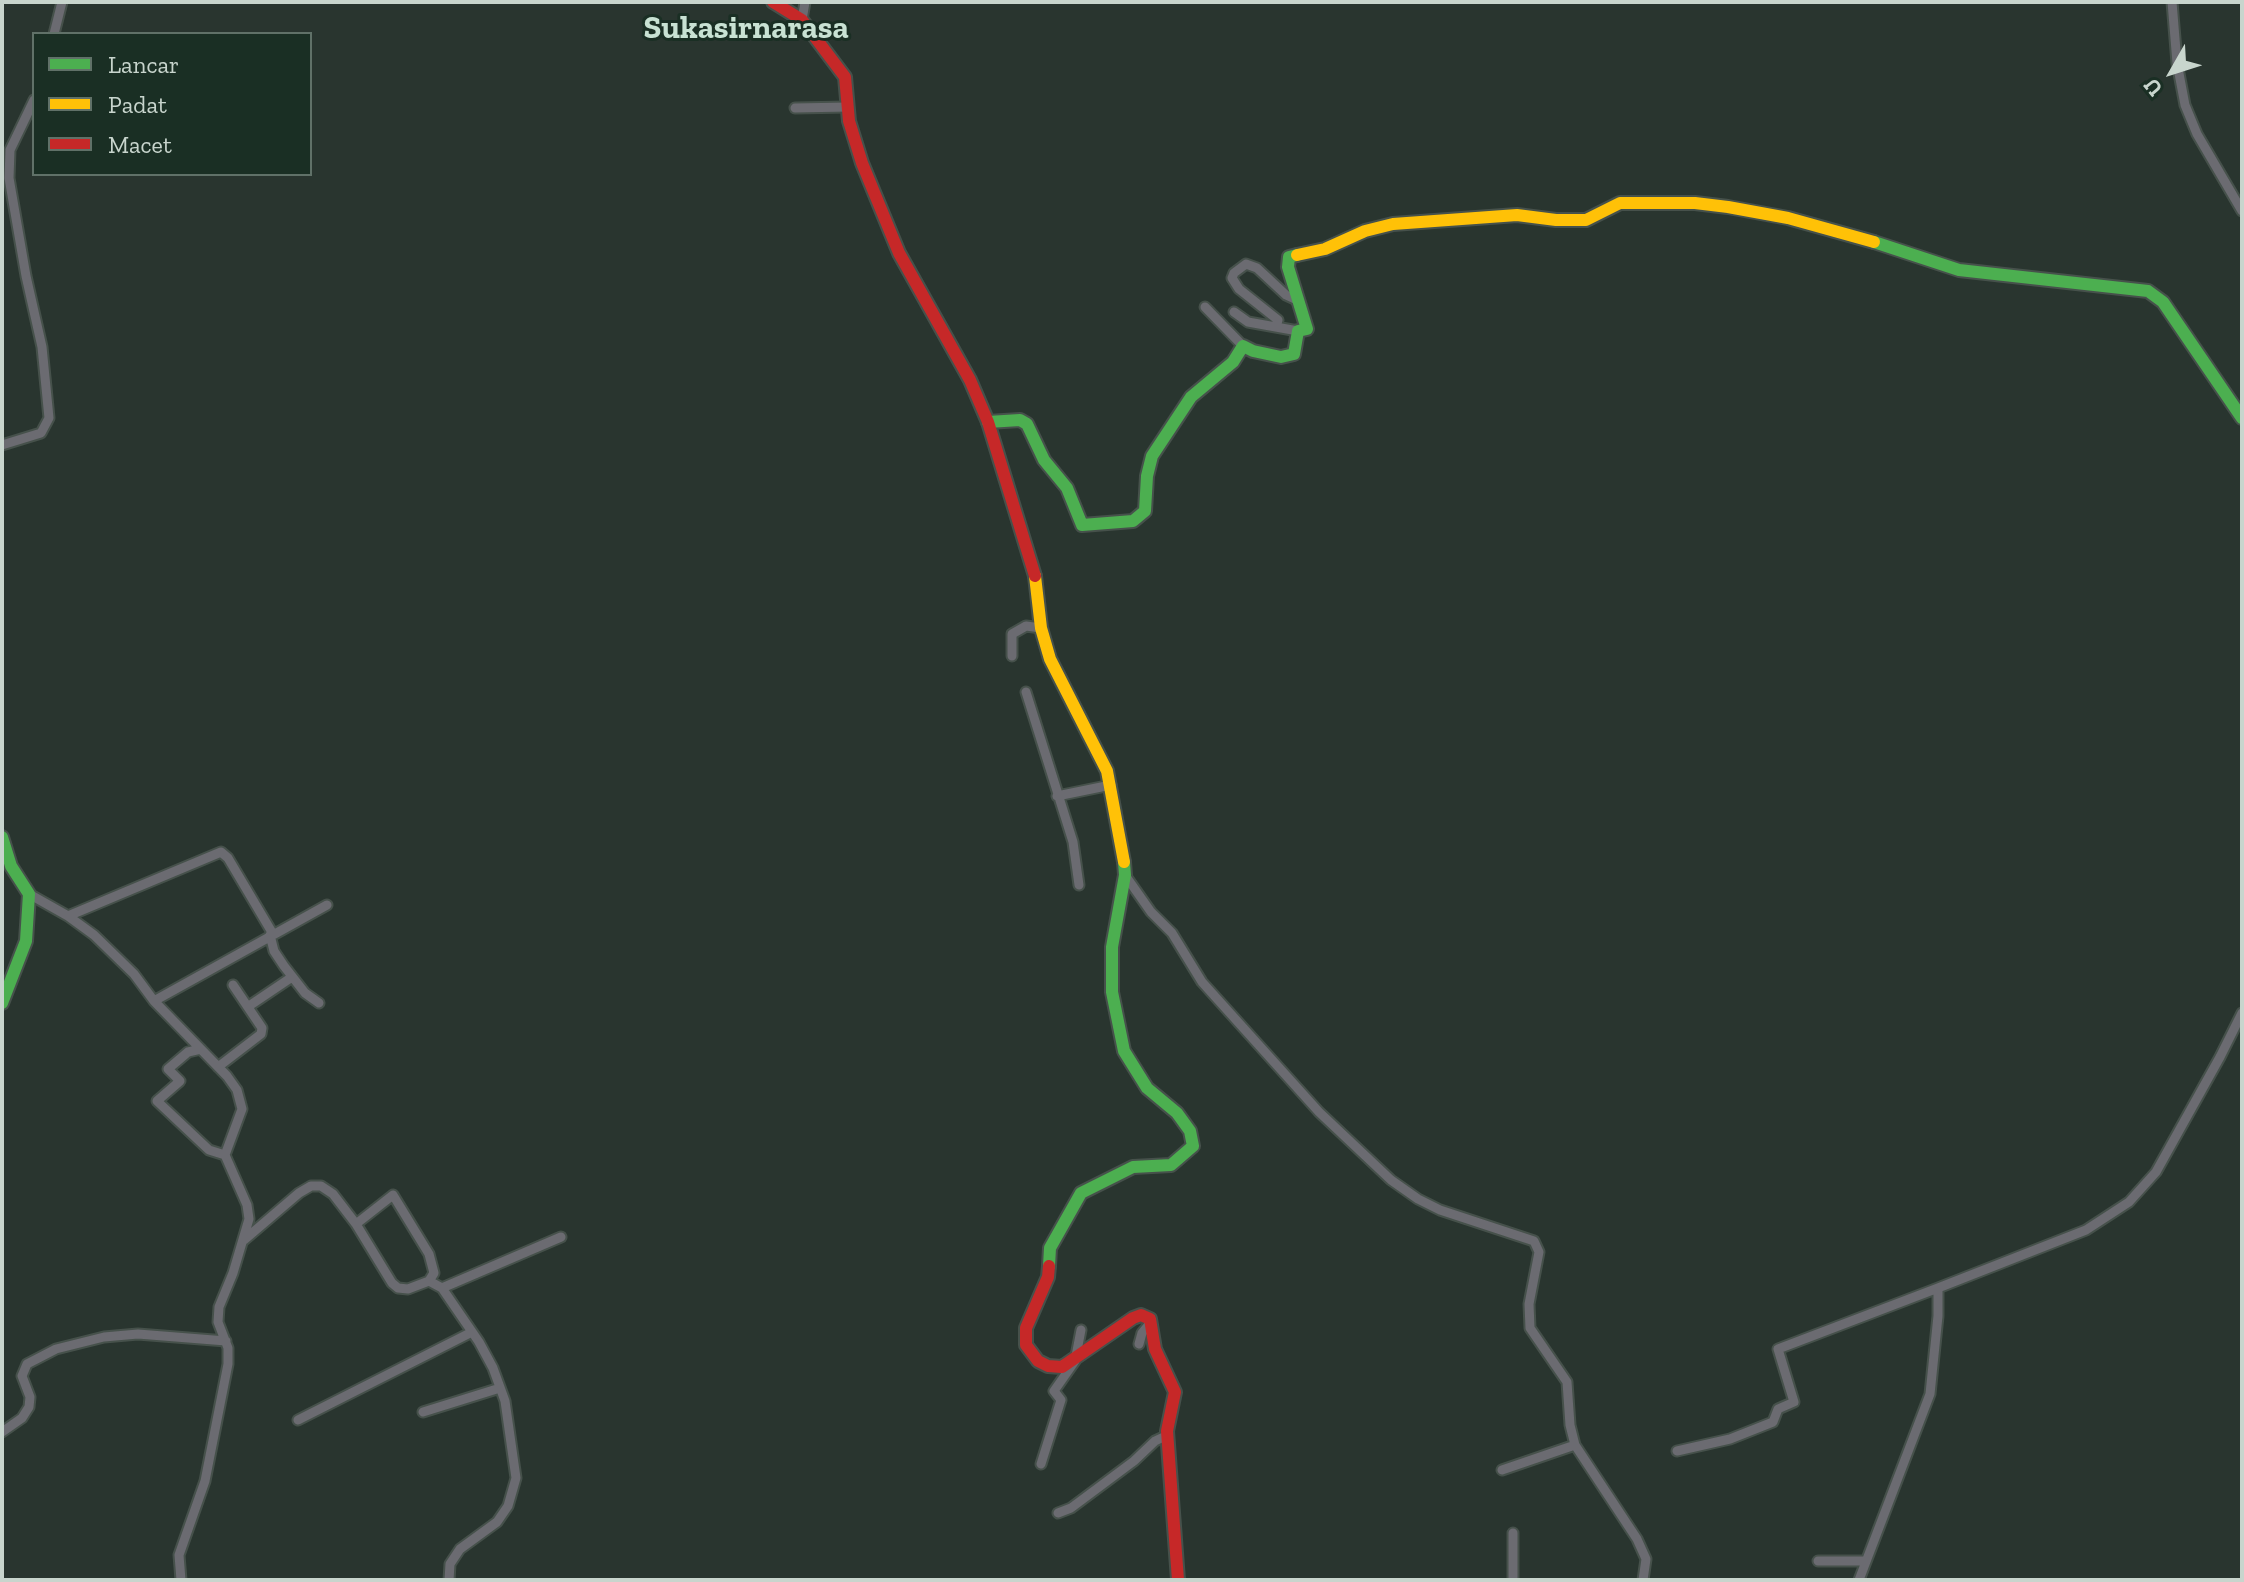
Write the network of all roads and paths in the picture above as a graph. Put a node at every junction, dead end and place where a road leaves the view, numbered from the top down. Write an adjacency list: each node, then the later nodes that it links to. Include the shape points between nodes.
1 (62, 2): 6 (street)
2 (773, 2): 5 (street)
3 (805, 2): 5 (street)
4 (2172, 2): 10 (street, via 2185,105)
5 (802, 20): 8 (street, via 845,77)
6 (54, 32)
7 (32, 104): 19 (street, via 10,150 9,178 42,347 49,418 41,433)
8 (848, 107): 9 (street); 18 (street, via 862,163 899,253)
9 (795, 108)
10 (2242, 211)
11 (1300, 302): 14 (street, via 1257,268 1246,264 1234,273 1239,289 1278,320); 15 (street, via 1307,329); 17 (street, via 1289,257 1393,224 1517,215 1586,220 1620,203 1728,207 1788,218 1959,270 2154,293)
12 (1205, 307): 16 (street)
13 (1234, 312): 14 (street, via 1248,322)
14 (1276, 327): 15 (street)
15 (1298, 331): 16 (street, via 1297,348 1289,356)
16 (1243, 346): 18 (street, via 1179,412 1148,465 1147,505 1133,521 1082,525 1067,488 1044,460 1027,424)
17 (2242, 418)
18 (988, 422): 20 (street, via 1037,583)
19 (2, 445)
20 (1041, 628): 21 (street, via 1026,626 1012,634); 23 (street, via 1050,659)
21 (1012, 656)
22 (1026, 692): 24 (street)
23 (1111, 785): 24 (street); 26 (street)
24 (1057, 796): 27 (street, via 1073,842)
25 (2, 837): 28 (street, via 11,866)
26 (1125, 875): 53 (street, via 1112,947 1112,992 1124,1051 1147,1088 1177,1113 1193,1146 1171,1165 1133,1167 1086,1189 1050,1248 1048,1277 1025,1336 1028,1351 1056,1368); 59 (street, via 1172,933 1202,982 1319,1112 1391,1180 1440,1210 1534,1241 1539,1252 1528,1318 1535,1338 1567,1382)
27 (1079, 885)
28 (29, 894): 30 (street); 35 (street, via 26,941)
29 (327, 905): 31 (street)
30 (68, 916): 31 (street, via 221,852); 34 (street, via 134,974)
31 (271, 935): 32 (street, via 274,951); 34 (street)
32 (292, 977): 36 (street); 37 (street)
33 (233, 985): 37 (street)
34 (154, 1001): 39 (street)
35 (2, 1003)
36 (319, 1003)
37 (249, 1006): 40 (street, via 261,1034)
38 (2242, 1013): 47 (street, via 2156,1172 2129,1202 2086,1230)
39 (201, 1049): 40 (street); 41 (street, via 188,1052 168,1069 180,1081 157,1101 209,1150)
40 (218, 1067): 41 (street, via 237,1090 242,1109)
41 (225, 1155): 44 (street, via 247,1205)
42 (356, 1224): 44 (street, via 333,1194 311,1186); 45 (street, via 398,1288); 45 (street, via 393,1195 429,1254 434,1273)
43 (561, 1237): 46 (street)
44 (242, 1242): 51 (street, via 219,1307 218,1322)
45 (429, 1281): 46 (street)
46 (442, 1288): 50 (street)
47 (1938, 1288): 60 (street, via 1778,1349 1794,1402 1778,1409 1773,1422); 66 (street, via 1930,1394)
48 (1151, 1322): 52 (street); 53 (street, via 1136,1316); 58 (street, via 1155,1349 1175,1392)
49 (1081, 1330): 53 (street)
50 (472, 1332): 54 (street); 56 (street)
51 (226, 1341): 57 (street, via 138,1334 56,1349 27,1364 22,1376 29,1407); 67 (street, via 228,1364 214,1445 179,1555)
52 (1139, 1344)
53 (1075, 1361): 61 (street, via 1054,1391 1061,1400)
54 (500, 1388): 55 (street); 68 (street, via 515,1460 514,1490 497,1522 460,1549 450,1564)
55 (423, 1412)
56 (298, 1420)
57 (2, 1432)
58 (1168, 1435): 63 (street); 69 (street)
59 (1575, 1445): 62 (street); 71 (street, via 1637,1539 1646,1559)
60 (1677, 1451)
61 (1041, 1464)
62 (1502, 1470)
63 (1058, 1513)
64 (1513, 1533): 70 (street)
65 (1818, 1561): 66 (street)
66 (1866, 1561): 72 (street)
67 (181, 1580)
68 (449, 1580)
69 (1178, 1580)
70 (1513, 1580)
71 (1643, 1580)
72 (1859, 1580)

